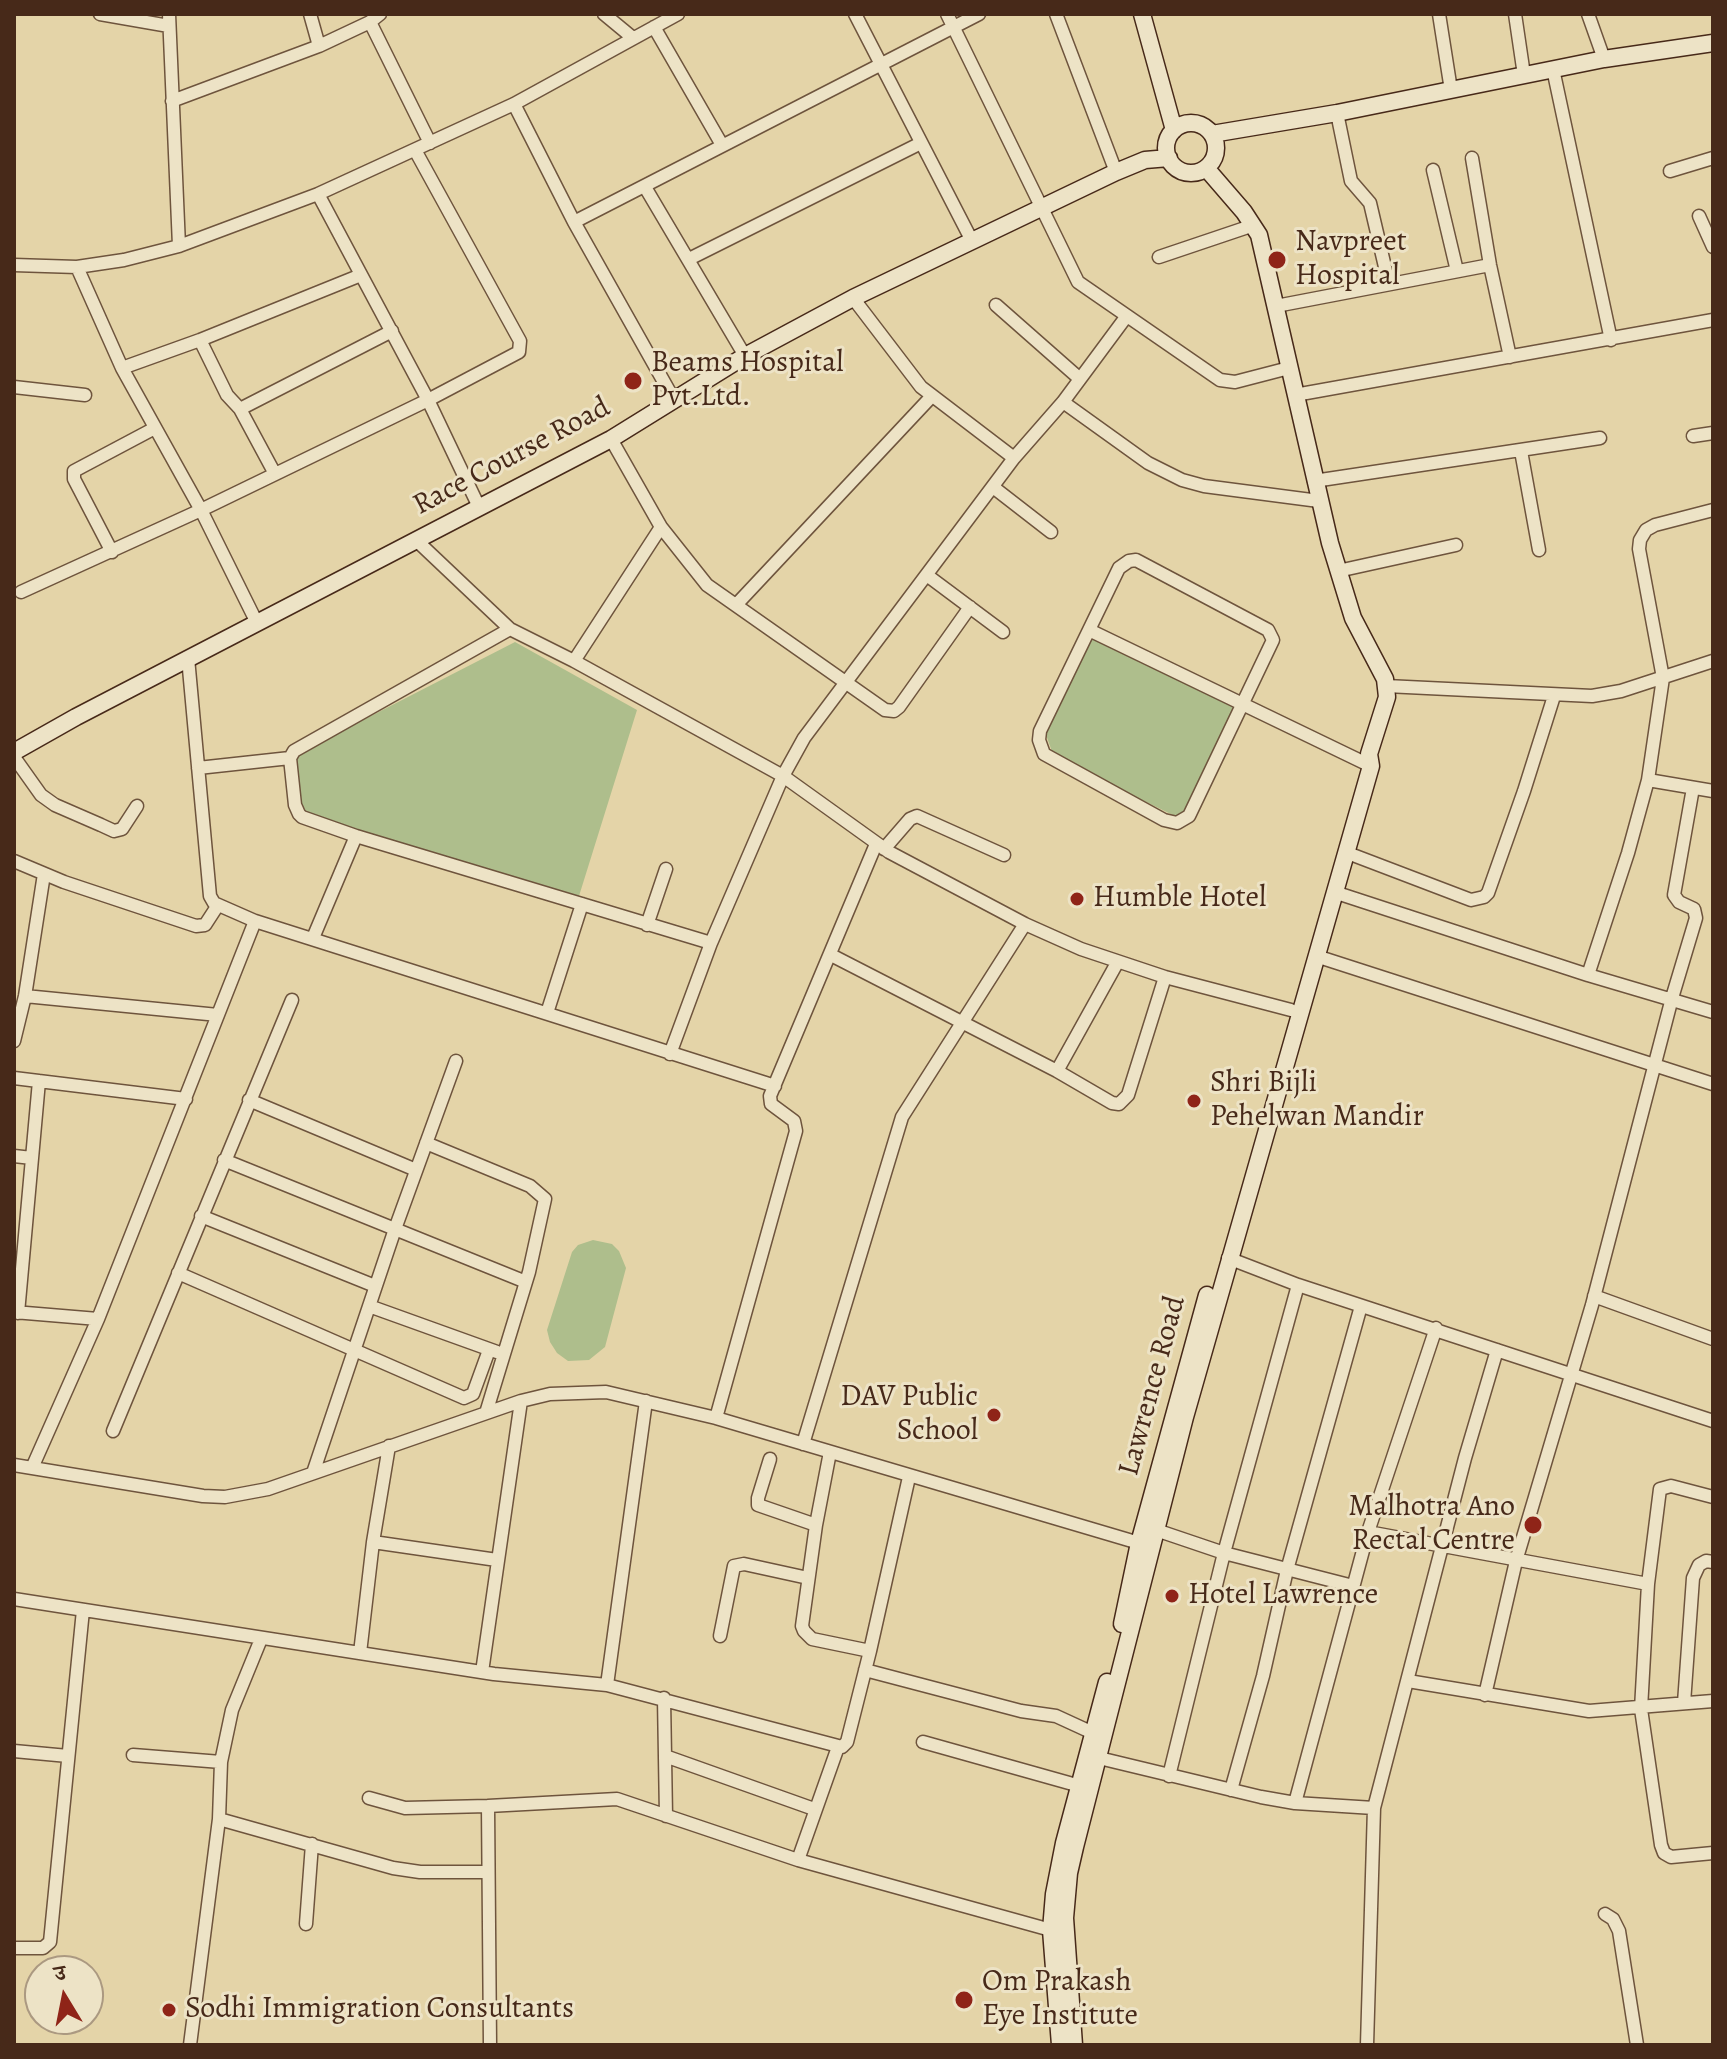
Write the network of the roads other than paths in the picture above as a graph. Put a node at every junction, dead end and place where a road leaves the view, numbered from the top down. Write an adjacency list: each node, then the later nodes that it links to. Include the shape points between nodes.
1 (100, 14): 14 (street)
2 (310, 14): 19 (street)
3 (604, 14): 17 (street)
4 (678, 14): 16 (street)
5 (855, 14): 21 (street)
6 (947, 14): 15 (street)
7 (979, 14): 15 (street)
8 (1056, 14): 41 (street)
9 (1142, 14): 28 (street)
10 (1439, 14): 24 (street)
11 (1515, 14): 23 (street)
12 (1588, 14): 20 (street)
13 (375, 18): 19 (street); 30 (street)
14 (169, 20): 25 (street)
15 (954, 26): 21 (street); 44 (street)
16 (654, 27): 17 (street); 32 (street)
17 (633, 38): 26 (street)
18 (1713, 43): 20 (street)
19 (319, 46): 25 (street)
20 (1604, 59): 22 (street)
21 (881, 62): 31 (street); 32 (street)
22 (1553, 69): 23 (street); 66 (street)
23 (1524, 75): 24 (street)
24 (1451, 90): 27 (street)
25 (172, 101): 49 (street)
26 (514, 104): 30 (street); 46 (street)
27 (1337, 113): 29 (street); 58 (street, via 1351,181 1370,203)
28 (1171, 134): 29 (street, via 1191,123); 34 (street); 37 (street)
29 (1212, 134): 38 (street, via 1216,152)
30 (430, 143): 33 (street)
31 (921, 143): 48 (street); 52 (street)
32 (722, 145): 42 (street)
33 (415, 150): 43 (street); 77 (street, via 520,346 515,356)
34 (1169, 158): 37 (street); 38 (street, via 1185,172)
35 (1472, 158): 54 (street)
36 (1713, 158): 40 (street)
37 (1145, 160): 41 (street, Race Course Road)
38 (1206, 168): 47 (street)
39 (1433, 170): 56 (street)
40 (1670, 171)
41 (1116, 172): 44 (street, Race Course Road)
42 (645, 187): 46 (street); 52 (street)
43 (318, 194): 49 (street); 57 (street)
44 (1040, 207): 48 (street, Race Course Road); 62 (street, via 1072,275)
45 (1699, 216): 50 (street)
46 (574, 222): 76 (street)
47 (1254, 225): 51 (street); 61 (street)
48 (971, 239): 59 (street, Race Course Road)
49 (179, 246): 55 (street)
50 (1713, 247)
51 (1159, 257)
52 (689, 259): 67 (street)
53 (14, 265): 55 (street)
54 (1490, 265): 56 (street); 68 (street)
55 (77, 267): 69 (street)
56 (1457, 271): 58 (street)
57 (361, 275): 64 (street); 65 (street)
58 (1389, 284): 61 (street)
59 (853, 298): 67 (street, Race Course Road); 75 (street)
60 (996, 305): 71 (street)
61 (1276, 306): 70 (street)
62 (1126, 317): 70 (street, via 1220,380 1235,382); 71 (street)
63 (1713, 320): 66 (street)
64 (392, 331): 77 (street); 79 (street)
65 (200, 340): 69 (street); 79 (street, via 227,395)
66 (1611, 340): 68 (street)
67 (745, 356): 76 (street, Race Course Road)
68 (1510, 357): 74 (street)
69 (122, 368): 80 (street)
70 (1289, 368): 74 (street)
71 (1080, 379): 78 (street)
72 (14, 387): 73 (street)
73 (85, 395)
74 (1295, 395): 88 (street)
75 (931, 397): 86 (street); 103 (street)
76 (673, 398): 84 (street, Race Course Road)
77 (428, 400): 87 (street); 91 (street)
78 (1063, 402): 86 (street); 90 (street, via 1148,463 1182,480)
79 (240, 409): 87 (street)
80 (155, 428): 92 (street); 99 (street, via 74,471)
81 (1713, 433): 82 (street)
82 (1693, 436)
83 (1600, 438): 85 (street)
84 (611, 439): 91 (street, Race Course Road); 94 (street)
85 (1521, 451): 88 (street); 98 (street)
86 (1014, 458): 89 (street)
87 (275, 474): 92 (street)
88 (1314, 481): 90 (street)
89 (993, 487): 95 (street); 101 (street)
90 (1319, 501): 100 (street)
91 (479, 507): 96 (street, Race Course Road)
92 (201, 510): 99 (street); 105 (street)
93 (1713, 510): 112 (street, via 1655,525 1640,540)
94 (661, 527): 103 (street, via 707,585); 110 (street)
95 (1051, 532)
96 (416, 540): 105 (street, Race Course Road); 106 (street)
97 (1456, 545): 100 (street)
98 (1539, 550)
99 (112, 552): 102 (street)
100 (1338, 571): 114 (street, via 1353,618)
101 (928, 576): 104 (street); 113 (street)
102 (21, 592)
103 (736, 605): 113 (street)
104 (970, 607): 108 (street); 113 (street, via 894,711)
105 (257, 623): 109 (street, Race Course Road)
106 (510, 629): 110 (street); 120 (street, via 294,751)
107 (1089, 630): 116 (street); 116 (street, via 1119,568 1136,560 1272,635 1273,645); 116 (street, via 1040,731 1040,747 1044,754 1164,820 1177,823 1189,816)
108 (1003, 632)
109 (188, 658): 117 (street, Race Course Road); 122 (street)
110 (574, 661): 123 (street)
111 (1713, 661): 112 (street)
112 (1663, 678): 115 (street, via 1607,694); 124 (street)
113 (846, 682): 123 (street)
114 (1386, 686): 115 (street); 121 (street, Lawrence Road)
115 (1554, 696): 130 (street, via 1484,897 1471,900)
116 (1242, 704): 121 (street)
117 (76, 717): 118 (street, Race Course Road); 119 (street, Race Course Road)
118 (14, 742)
119 (14, 755): 127 (street, via 41,795 114,831 122,829)
120 (290, 758): 122 (street); 128 (street, via 299,814)
121 (1367, 761): 130 (street, Lawrence Road); 151 (street, Lawrence Road)
122 (198, 768): 137 (street, via 210,896)
123 (783, 776): 129 (street); 142 (street)
124 (1648, 780): 125 (street); 146 (street)
125 (1693, 788): 126 (street); 149 (street, via 1674,890 1675,898 1694,909 1696,918)
126 (1713, 791)
127 (137, 806)
128 (356, 836): 136 (street); 141 (street)
129 (880, 846): 131 (street, via 917,816); 139 (street); 143 (street)
130 (1345, 852): 135 (street, Lawrence Road)
131 (1004, 855)
132 (14, 861): 134 (street)
133 (666, 869): 140 (street)
134 (44, 874): 137 (street, via 196,926 205,925); 148 (street)
135 (1334, 892): 144 (street, Lawrence Road); 146 (street)
136 (582, 904): 140 (street); 153 (street)
137 (218, 905): 138 (street)
138 (255, 921): 141 (street); 154 (street)
139 (1025, 924): 145 (street); 155 (street)
140 (647, 925): 142 (street)
141 (313, 938): 153 (street)
142 (711, 943): 157 (street)
143 (831, 955): 155 (street); 164 (street)
144 (1316, 956): 159 (street); 174 (street, Lawrence Road)
145 (1117, 963): 147 (street); 160 (street)
146 (1588, 975): 149 (street)
147 (1165, 977): 151 (street); 160 (street, via 1124,1101 1112,1103)
148 (25, 996): 154 (street); 156 (street)
149 (1672, 998): 152 (street); 159 (street)
150 (292, 1000): 166 (street)
151 (1291, 1010): 194 (street, Lawrence Road)
152 (1713, 1012)
153 (547, 1013): 157 (street)
154 (218, 1015): 165 (street)
155 (961, 1022): 160 (street); 198 (street, via 894,1137)
156 (14, 1041)
157 (670, 1054): 164 (street)
158 (456, 1061): 167 (street)
159 (1655, 1066): 163 (street); 179 (street)
160 (1057, 1071)
161 (14, 1078): 162 (street)
162 (39, 1081): 165 (street); 169 (street)
163 (1713, 1084)
164 (775, 1086): 195 (street, via 770,1102 794,1121 796,1131)
165 (186, 1099): 183 (street)
166 (249, 1100): 170 (street); 171 (street)
167 (426, 1143): 171 (street); 176 (street, via 544,1195)
168 (14, 1156): 169 (street)
169 (32, 1158): 182 (street)
170 (224, 1160): 172 (street); 173 (street)
171 (416, 1170): 173 (street)
172 (201, 1216): 175 (street); 178 (street)
173 (395, 1229): 176 (street); 178 (street)
174 (1228, 1258): 177 (street); 194 (street, Lawrence Road)
175 (178, 1273): 186 (street); 197 (street)
176 (526, 1282): 189 (street)
177 (1298, 1285): 181 (street); 213 (street)
178 (375, 1286): 180 (street)
179 (1594, 1296): 185 (street); 190 (street)
180 (369, 1306): 186 (street); 187 (street)
181 (1361, 1306): 184 (street); 217 (street)
182 (16, 1312): 183 (street)
183 (98, 1319): 203 (street)
184 (1436, 1328): 188 (street); 209 (street)
185 (1713, 1339)
186 (355, 1348): 187 (street, via 464,1398 473,1394); 204 (street)
187 (489, 1350): 189 (street)
188 (1497, 1350): 190 (street); 212 (street)
189 (504, 1355): 193 (street)
190 (1571, 1374): 196 (street); 215 (street)
191 (521, 1401): 192 (street, via 580,1391); 193 (street); 214 (street)
192 (646, 1401): 195 (street); 230 (street)
193 (486, 1413): 199 (street)
194 (1179, 1415): 208 (street, Lawrence Road); 211 (street, Lawrence Road)
195 (716, 1418): 198 (street)
196 (1713, 1421)
197 (113, 1431)
198 (803, 1444): 200 (street)
199 (389, 1446): 204 (street); 210 (street)
200 (830, 1452): 205 (street); 207 (street)
201 (770, 1459): 207 (street, via 758,1505)
202 (14, 1465): 203 (street)
203 (32, 1468): 204 (street, via 225,1497)
204 (313, 1473)
205 (909, 1477): 211 (street); 225 (street)
206 (1713, 1497): 219 (street, via 1671,1486 1660,1489)
207 (816, 1525): 218 (street)
208 (1156, 1530): 213 (street); 243 (street, Lawrence Road)
209 (1368, 1532): 212 (street); 220 (street)
210 (373, 1542): 214 (street); 226 (street)
211 (1139, 1543): 236 (street, Lawrence Road)
212 (1443, 1547): 215 (street); 229 (street)
213 (1224, 1553): 217 (street); 245 (street)
214 (497, 1560): 228 (street)
215 (1516, 1561): 219 (street); 231 (street)
216 (1713, 1562): 234 (street, via 1699,1565 1693,1578)
217 (1287, 1570): 220 (street); 247 (street)
218 (808, 1578): 223 (street, via 734,1566); 225 (street, via 802,1620 807,1636)
219 (1648, 1584): 235 (street)
220 (1353, 1586): 249 (street)
221 (14, 1599): 222 (street)
222 (83, 1610): 224 (street); 241 (street)
223 (720, 1636)
224 (261, 1639): 226 (street); 244 (street, via 232,1710)
225 (870, 1651): 227 (street)
226 (360, 1653): 228 (street)
227 (865, 1670): 236 (street, via 1056,1716); 238 (street, via 847,1742)
228 (482, 1672): 230 (street)
229 (1408, 1681): 231 (street); 251 (street)
230 (607, 1685): 232 (street)
231 (1485, 1695): 235 (street, via 1589,1711)
232 (664, 1698): 238 (street); 242 (street)
233 (1713, 1701): 234 (street)
234 (1684, 1703): 235 (street)
235 (1641, 1709): 256 (street, via 1662,1850 1671,1857)
236 (1093, 1733): 246 (street, Lawrence Road)
237 (923, 1742): 246 (street)
238 (838, 1747): 252 (street)
239 (14, 1751): 241 (street)
240 (133, 1755): 244 (street)
241 (68, 1756): 262 (street, via 50,1942 43,1948)
242 (665, 1756): 252 (street); 253 (street)
243 (1099, 1758): 245 (street); 246 (street, Lawrence Road)
244 (221, 1762): 254 (street)
245 (1169, 1776): 247 (street)
246 (1085, 1787): 261 (street, Lawrence Road, via 1060,1860 1054,1894)
247 (1231, 1790): 249 (street)
248 (369, 1798): 250 (street, via 405,1808)
249 (1295, 1803): 251 (street)
250 (488, 1806): 253 (street, via 617,1799); 258 (street)
251 (1374, 1808): 267 (street)
252 (814, 1809): 257 (street)
253 (666, 1816): 257 (street)
254 (219, 1819): 255 (street); 263 (street)
255 (312, 1844): 258 (street, via 393,1868); 260 (street)
256 (1713, 1853)
257 (798, 1860): 261 (street)
258 (487, 1872): 264 (street)
259 (1605, 1914): 268 (street, via 1619,1931)
260 (306, 1924)
261 (1059, 1932): 265 (street, Lawrence Road); 266 (street, Lawrence Road)
262 (14, 1948)
263 (190, 2045)
264 (490, 2045)
265 (1060, 2045)
266 (1074, 2045)
267 (1367, 2045)
268 (1637, 2045)

